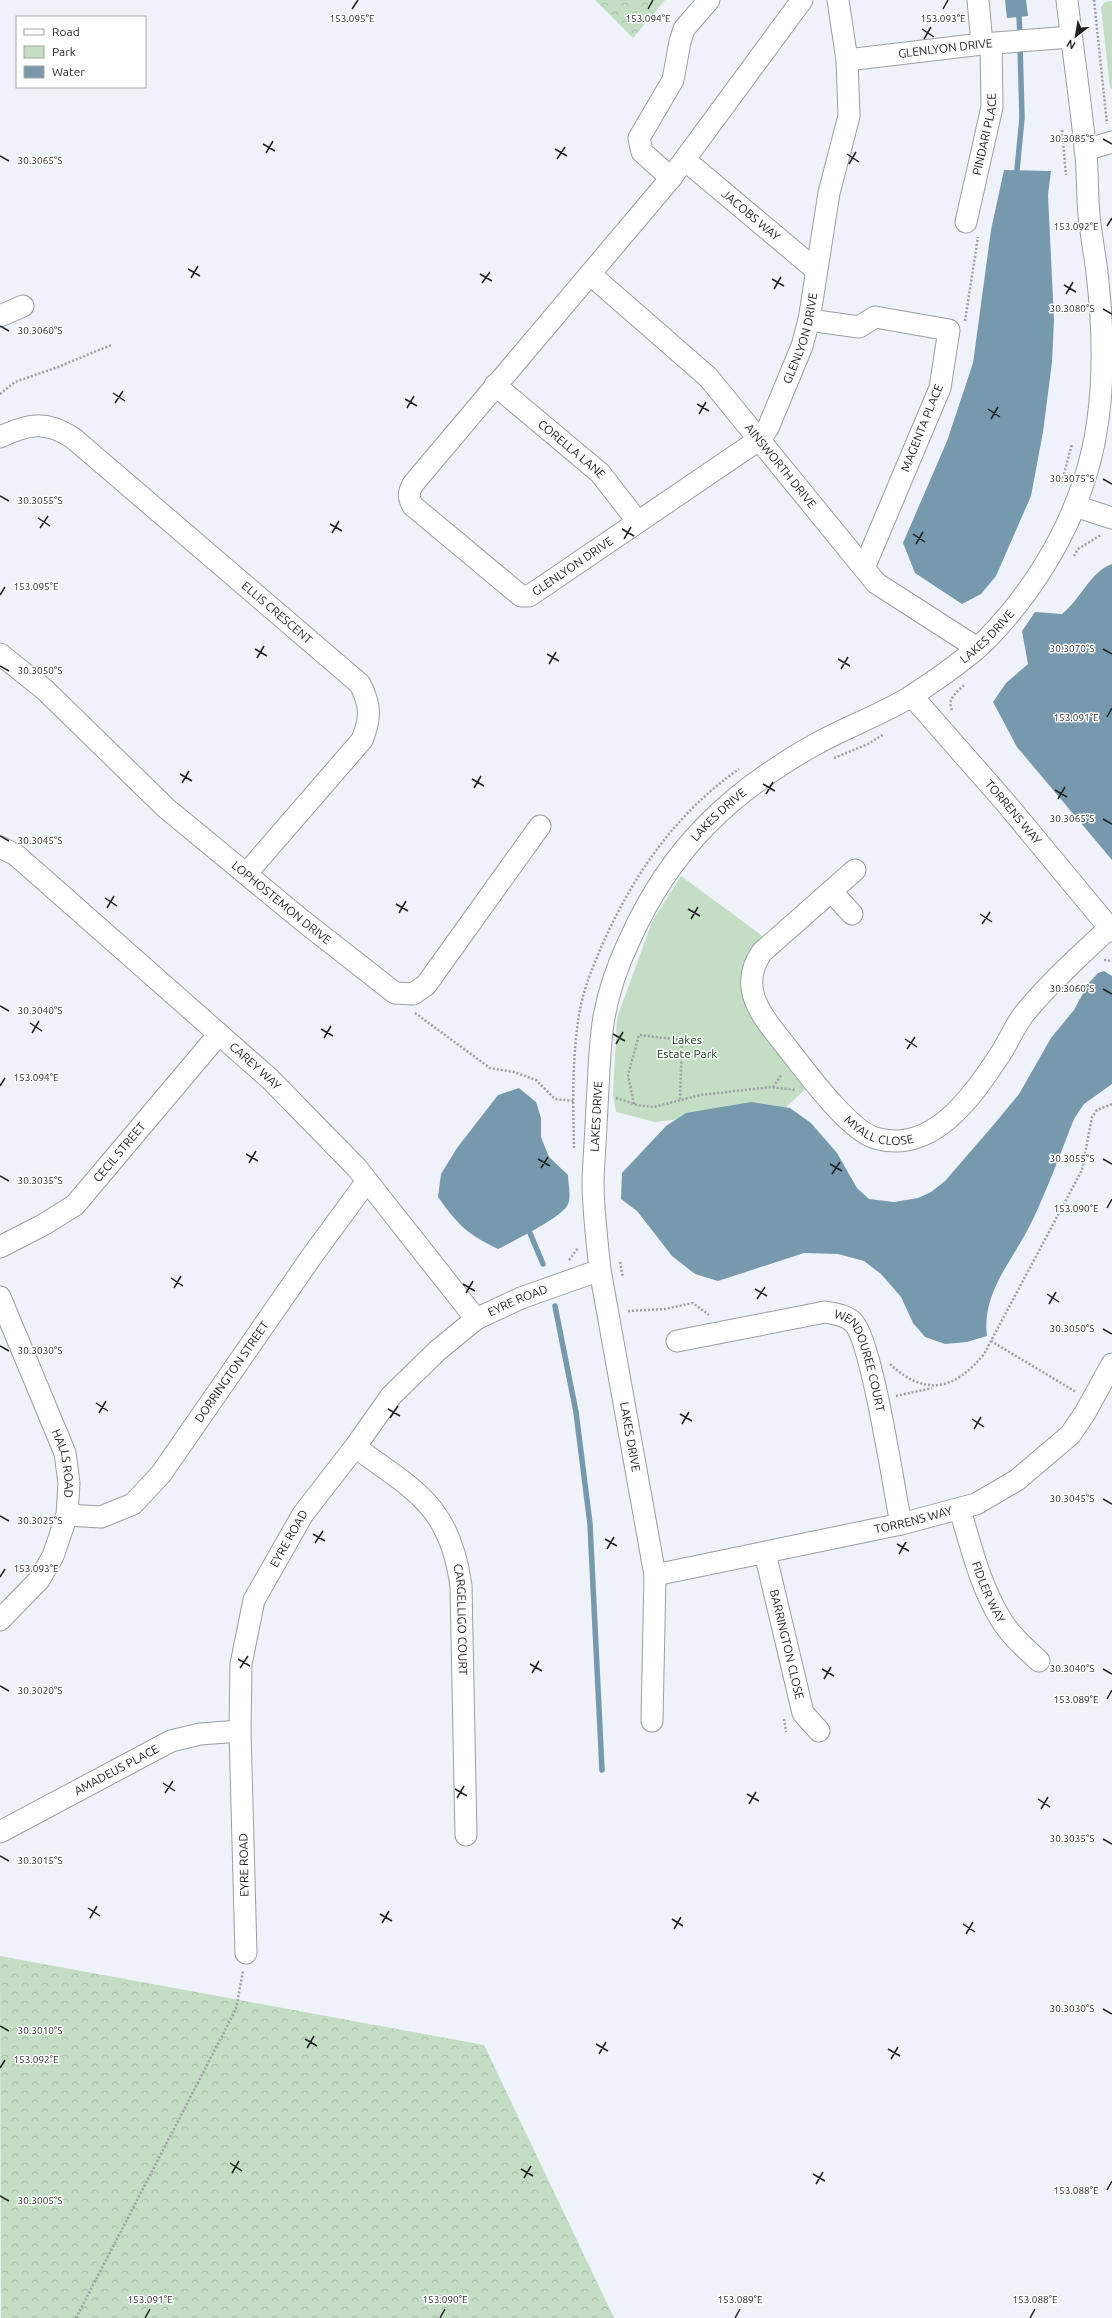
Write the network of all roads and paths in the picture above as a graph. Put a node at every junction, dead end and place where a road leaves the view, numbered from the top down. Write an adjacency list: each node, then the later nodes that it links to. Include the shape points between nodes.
1 (709, 0): 14 (street, via 684,29 673,80 639,138 642,152)
2 (802, 0): 13 (street, GLENLYON DRIVE)
3 (838, 0): 9 (street)
4 (978, 0): 8 (street, PINDARI PLACE)
5 (1067, 0): 7 (street, LAKES DRIVE)
6 (1094, 0): 11 (path)
7 (1071, 37): 8 (street, GLENLYON DRIVE); 12 (street, LAKES DRIVE)
8 (993, 44): 9 (street, GLENLYON DRIVE); 16 (street, PINDARI PLACE, via 992,107)
9 (847, 60): 17 (street, GLENLYON DRIVE, via 849,116 829,193)
10 (1062, 128): 15 (path)
11 (1110, 142): 12 (street)
12 (1085, 150): 29 (street, LAKES DRIVE, via 1089,216 1098,284 1102,379 1096,431 1086,478)
13 (685, 160): 14 (street, GLENLYON DRIVE); 17 (street, JACOBS WAY)
14 (671, 178): 18 (street, GLENLYON DRIVE)
15 (1067, 181)
16 (966, 222)
17 (816, 270): 21 (street, GLENLYON DRIVE)
18 (591, 275): 23 (street, GLENLYON DRIVE); 26 (street, AINSWORTH DRIVE, via 708,377)
19 (23, 306): 20 (street)
20 (0, 316)
21 (809, 320): 26 (street, GLENLYON DRIVE, via 802,346 768,428); 32 (street, MAGENTA PLACE, via 859,327 875,317 949,330 940,388)
22 (111, 344): 24 (path, via 15,382)
23 (495, 385): 31 (street, CORELLA LANE, via 600,473); 31 (street, GLENLYON DRIVE, via 413,484 408,498 413,506 521,596 529,596)
24 (0, 394)
25 (0, 437): 42 (street, ELLIS CRESCENT, via 33,425 47,426 73,438 360,684 369,705 368,722 362,740)
26 (760, 439): 31 (street, GLENLYON DRIVE); 32 (street, AINSWORTH DRIVE)
27 (1073, 440): 28 (path)
28 (1062, 481)
29 (1076, 506): 30 (street); 33 (street, LAKES DRIVE, via 1032,584 1008,615)
30 (1112, 518)
31 (638, 522)
32 (864, 568): 33 (street, AINSWORTH DRIVE, via 876,583)
33 (977, 648): 35 (street, LAKES DRIVE)
34 (0, 654): 42 (street, LOPHOSTEMON DRIVE, via 45,690 166,808)
35 (912, 696): 45 (street, TORRENS WAY, via 1005,802); 64 (street, LAKES DRIVE, via 818,743 748,787 704,825 661,879 643,910 609,994 601,1040 593,1184)
36 (889, 731): 37 (path, via 868,744)
37 (833, 758)
38 (743, 766): 54 (path, via 719,783 672,829 622,902 594,965 582,1001)
39 (540, 826): 42 (street, LOPHOSTEMON DRIVE, via 426,985 413,994 401,995 389,990)
40 (0, 847): 47 (street, CAREY WAY, via 16,855)
41 (855, 870): 43 (street, MYALL CLOSE)
42 (246, 874)
43 (830, 891): 44 (street); 45 (street, MYALL CLOSE, via 762,952 754,964 750,985 754,1000 766,1022 843,1114 865,1133 875,1138 898,1142 936,1130 954,1114 982,1081 1024,1015)
44 (852, 914)
45 (1110, 930)
46 (412, 1010): 54 (path, via 490,1068 528,1077 540,1083 555,1099)
47 (219, 1034): 59 (street, CAREY WAY, via 270,1079 357,1168); 61 (street, CECIL STREET, via 75,1205)
48 (784, 1068): 49 (path, via 782,1076)
49 (773, 1087)
50 (616, 1092): 52 (path)
51 (700, 1095): 53 (path)
52 (616, 1098): 55 (path); 57 (path)
53 (680, 1099): 55 (path, via 654,1107); 55 (path, via 682,1040 639,1035 628,1075)
54 (574, 1101): 58 (path)
55 (634, 1104)
56 (1112, 1104): 70 (path, via 1097,1110 1092,1117 1082,1170)
57 (615, 1106)
58 (574, 1156)
59 (367, 1182): 69 (street, CAREY WAY); 79 (street, DORRINGTON STREET, via 312,1256 161,1474 133,1504 101,1517)
60 (580, 1243): 62 (path, via 577,1252)
61 (0, 1247)
62 (567, 1261)
63 (620, 1261): 65 (path)
64 (600, 1270): 69 (street, EYRE ROAD, via 521,1298); 82 (street, LAKES DRIVE)
65 (623, 1282)
66 (0, 1297): 79 (street, HALLS ROAD, via 65,1453 69,1483)
67 (628, 1306): 68 (path, via 628,1312 693,1303)
68 (712, 1316)
69 (476, 1319): 77 (street, EYRE ROAD, via 437,1351 391,1396)
70 (991, 1340): 74 (path, via 972,1369 954,1380); 75 (path, via 1075,1392)
71 (677, 1341): 80 (street, WENDOUREE COURT, via 825,1312 842,1315 854,1322 867,1352)
72 (887, 1359): 74 (path, via 898,1372 911,1380)
73 (1112, 1364): 78 (street, TORRENS WAY, via 1070,1435 1017,1480 976,1504)
74 (934, 1387): 76 (path)
75 (1076, 1396)
76 (892, 1397)
77 (355, 1447): 87 (street, EYRE ROAD, via 303,1514 254,1600 241,1664); 91 (street, CARGELLIGO COURT, via 430,1505 448,1533 454,1549 461,1586)
78 (960, 1510): 80 (street, TORRENS WAY); 84 (street, FIDLER WAY, via 986,1592 1000,1619)
79 (67, 1515): 83 (street, HALLS ROAD, via 53,1556 39,1580)
80 (901, 1524): 81 (street, TORRENS WAY)
81 (766, 1553): 82 (street, TORRENS WAY); 88 (street, BARRINGTON CLOSE, via 803,1713)
82 (654, 1575): 86 (street, LAKES DRIVE)
83 (0, 1620)
84 (1039, 1661)
85 (783, 1718): 89 (path)
86 (652, 1722)
87 (240, 1731): 90 (street, AMADEUS PLACE, via 200,1734 171,1741); 92 (street, EYRE ROAD)
88 (819, 1731)
89 (786, 1732)
90 (0, 1832)
91 (466, 1835)
92 (246, 1953): 93 (path, via 236,2009)
93 (76, 2318)

